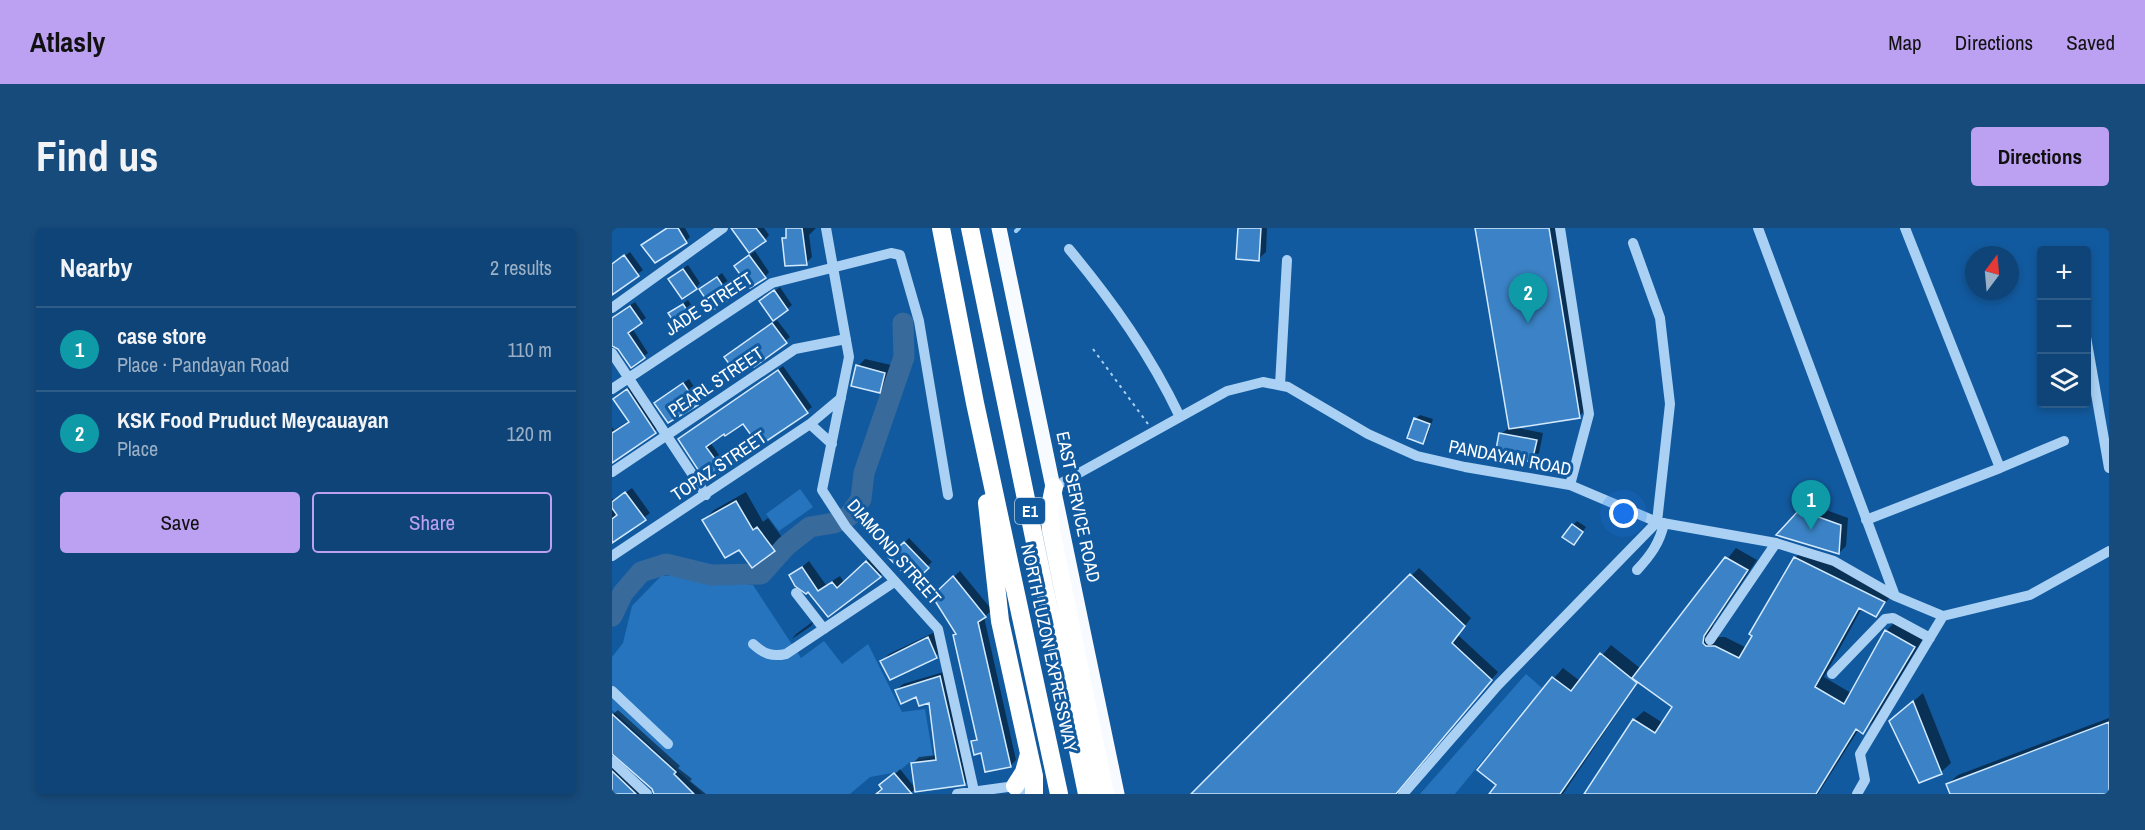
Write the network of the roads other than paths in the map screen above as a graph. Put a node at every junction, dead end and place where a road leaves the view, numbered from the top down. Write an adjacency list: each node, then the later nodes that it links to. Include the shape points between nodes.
1 (723, 228): 13 (street)
2 (826, 228): 12 (street, DIAMOND STREET)
3 (941, 228): 21 (highway, NORTH LUZON EXPRESSWAY / E1)
4 (970, 228): 59 (highway, NORTH LUZON EXPRESSWAY / E1)
5 (999, 228): 31 (main road, EAST SERVICE ROAD)
6 (1560, 228): 30 (street, via 1589,414)
7 (1758, 228): 34 (street)
8 (1905, 228): 27 (street)
9 (1633, 243): 35 (street, via 1660,318 1670,404)
10 (1069, 249): 22 (street, via 1120,311 1157,369)
11 (1287, 260): 18 (street)
12 (833, 266): 14 (street, DIAMOND STREET); 17 (street, JADE STREET, via 772,283); 33 (street, JADE STREET, via 891,253 900,255 919,321)
13 (612, 308)
14 (846, 339): 20 (street, DIAMOND STREET, via 849,357); 24 (street, PEARL STREET, via 795,349)
15 (612, 353): 17 (street)
16 (2089, 354): 28 (street)
17 (629, 377): 19 (street, JADE STREET); 24 (street)
18 (1280, 385): 22 (street, PANDAYAN ROAD, via 1263,382 1227,390); 30 (street, PANDAYAN ROAD, via 1368,434 1417,456)
19 (612, 389)
20 (841, 398): 23 (street, TOPAZ STREET); 26 (street, DIAMOND STREET)
21 (975, 403): 51 (highway, via 1000,621); 58 (highway, NORTH LUZON EXPRESSWAY / E1)
22 (1180, 417): 31 (street, PANDAYAN ROAD)
23 (810, 424): 26 (street); 32 (street, TOPAZ STREET)
24 (668, 434): 29 (street, PEARL STREET); 32 (street)
25 (2064, 441): 27 (street)
26 (832, 444): 40 (street, DIAMOND STREET, via 822,490 846,527)
27 (2000, 468): 34 (street)
28 (2109, 468)
29 (612, 472)
30 (1570, 485): 35 (street, PANDAYAN ROAD)
31 (1054, 487): 60 (highway, via 1049,511 1052,530); 61 (main road, EAST SERVICE ROAD)
32 (706, 495): 38 (street, TOPAZ STREET)
33 (948, 495)
34 (1866, 520): 42 (street)
35 (1660, 523): 36 (street, PANDAYAN ROAD); 39 (street, via 1661,537 1651,556); 62 (street, via 1498,685)
36 (1776, 543): 42 (street, PANDAYAN ROAD, via 1834,561); 46 (street)
37 (2109, 551): 43 (street, via 2030,595)
38 (612, 556)
39 (1637, 570)
40 (894, 582): 44 (street); 54 (street, DIAMOND STREET, via 938,629)
41 (796, 593): 44 (street)
42 (1895, 596): 43 (street, PANDAYAN ROAD)
43 (1943, 616): 45 (street)
44 (824, 629): 47 (street, via 786,654 774,657)
45 (1930, 638): 48 (street, via 1893,618 1885,619); 63 (street, via 1860,754 1865,780)
46 (1710, 640)
47 (753, 644)
48 (1832, 674)
49 (612, 691): 50 (street)
50 (668, 744)
51 (1029, 752): 53 (highway); 57 (highway)
52 (612, 761): 55 (street)
53 (1022, 790): 54 (street)
54 (974, 791): 56 (street)
55 (647, 794)
56 (957, 794)
57 (1034, 794)
58 (1059, 794)
59 (1087, 794)
60 (1106, 794)
61 (1117, 794)
62 (1403, 794)
63 (1857, 794)

